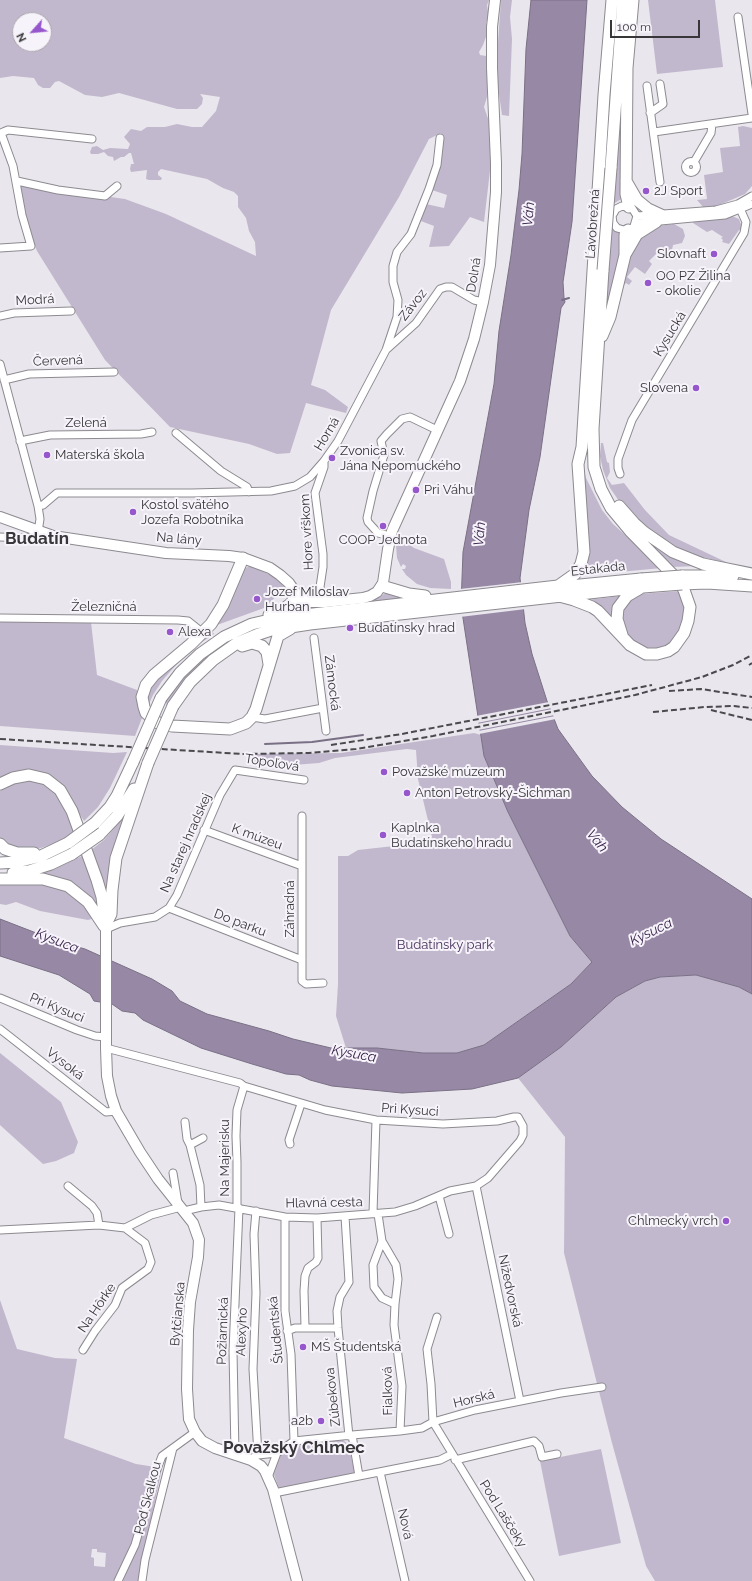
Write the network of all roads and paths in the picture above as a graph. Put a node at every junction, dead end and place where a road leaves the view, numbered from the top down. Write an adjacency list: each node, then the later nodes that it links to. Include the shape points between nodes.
1 (495, 0): 32 (main road, Dolná, via 492,68 496,192 494,227)
2 (612, 0): 19 (main road, Ľavobrežná)
3 (623, 0): 35 (main road, Ľavobrežná, bridge)
4 (633, 0): 16 (main road, via 627,68)
5 (738, 17): 9 (street)
6 (660, 84): 8 (street, via 663,104)
7 (647, 86): 8 (street)
8 (650, 113): 12 (street)
9 (752, 114)
10 (752, 118): 11 (street)
11 (712, 124): 12 (street); 15 (street, via 711,133)
12 (654, 132): 18 (street)
13 (440, 138): 36 (street, Horná, via 437,165 429,189 411,234 397,252 393,266 393,282 398,300 397,317)
14 (92, 139): 17 (street, via 8,130 1,133)
15 (694, 162)
16 (626, 181): 24 (main road); 27 (main road, via 637,200)
17 (16, 182): 20 (street, via 105,196); 29 (street, via 31,246)
18 (660, 182)
19 (598, 184): 26 (main road); 30 (main road, Ľavobrežná)
20 (117, 186)
21 (752, 196): 23 (street)
22 (752, 204): 23 (street)
23 (739, 206): 27 (street, via 716,217); 47 (street, Kysucká, via 746,222 744,233 632,420 618,459)
24 (629, 207): 25 (street); 26 (street, via 618,207)
25 (637, 216): 27 (street); 28 (street)
26 (613, 217): 28 (street, via 617,228); 30 (main road)
27 (659, 218): 28 (street, via 639,223); 31 (main road, via 637,234)
28 (631, 228): 31 (main road, via 625,235)
29 (0, 248)
30 (593, 254): 44 (main road, Ľavobrežná)
31 (625, 255): 35 (main road, via 610,317)
32 (483, 302): 36 (street, Závoz, via 474,300 452,287 440,289 416,323); 40 (main road, Dolná, via 460,381)
33 (71, 311): 34 (street, Modrá, via 14,312)
34 (0, 316)
35 (600, 340): 45 (main road, Ľavobrežná)
36 (386, 350): 46 (street, Horná, via 338,441)
37 (0, 364): 39 (street)
38 (114, 372): 39 (street, Červená, via 29,374)
39 (4, 380): 43 (street)
40 (437, 430): 52 (main road, Dolná); 52 (street, via 410,417 402,419 381,442 384,455 372,491 367,518 378,533)
41 (152, 432): 43 (street, Zelená, via 50,435)
42 (176, 433): 48 (street, via 221,471 247,487)
43 (20, 441): 49 (street)
44 (582, 447): 54 (main road, via 589,477 603,505 623,530); 61 (main road, via 578,472 584,552 575,574)
45 (593, 450): 54 (main road, via 594,467 605,498); 56 (main road, via 602,478 616,503 651,537 673,552 695,561)
46 (324, 461): 48 (street, Horná, via 310,477 295,486 271,492); 63 (street, Hore vŕškom, via 315,493 323,554 320,587)
47 (620, 474)
48 (249, 492): 49 (street, Horná, via 57,493)
49 (38, 506): 51 (street)
50 (0, 517): 51 (main road, Na lány)
51 (38, 532): 53 (street, via 32,537 25,538); 55 (main road, Na lány, via 166,553)
52 (390, 536): 59 (main road, Dolná)
53 (0, 537)
54 (647, 549): 70 (main road, via 667,568 684,590 690,607 688,621 681,639 674,647 663,653 646,654)
55 (243, 558): 62 (main road, Na lány, via 280,574); 68 (main road, via 223,605)
56 (752, 574)
57 (752, 578): 58 (main road, Estakáda, bridge, via 694,575)
58 (642, 583): 60 (main road, Estakáda, bridge); 61 (main road, Estakáda, via 570,586); 70 (main road, via 618,608 618,624)
59 (382, 586): 63 (main road, via 370,596); 64 (main road)
60 (752, 586)
61 (559, 591): 64 (main road, Estakáda); 70 (main road, via 598,611)
62 (298, 596): 63 (main road, via 307,602); 66 (main road, via 281,611 251,621)
63 (325, 602)
64 (448, 604): 66 (main road, via 278,618); 67 (main road)
65 (0, 618): 68 (street, Železničná, via 178,620 188,621)
66 (246, 626): 83 (main road, bridge, via 224,637 200,654 180,673 161,698 110,807 96,823)
67 (296, 626): 71 (main road, via 256,635 237,643); 72 (main road, via 278,636)
68 (204, 633): 74 (main road, via 149,680 142,697 146,713 158,723 209,729 230,729 246,723)
69 (314, 638): 73 (street, Zámocká)
70 (627, 642)
71 (221, 655): 72 (main road, via 248,643 257,644 267,652); 76 (main road, bridge, via 197,674 173,706)
72 (269, 665): 74 (main road)
73 (323, 708): 74 (street, via 265,719); 75 (street, Zámocká)
74 (252, 717)
75 (326, 731)
76 (148, 763): 86 (main road, bridge, via 124,806 99,835 72,854 51,864); 89 (main road, via 116,858)
77 (235, 770): 78 (street, Topoľová); 81 (street, Na starej hradskej, via 220,794)
78 (304, 780)
79 (0, 784): 89 (main road, via 29,775 46,780 67,799 97,880)
80 (302, 816): 85 (street, Záhradná)
81 (204, 830): 85 (street, K múzeu); 88 (street, Na starej hradskej)
82 (0, 844): 83 (main road, via 11,851 24,854)
83 (64, 846): 84 (main road, via 29,860)
84 (0, 863)
85 (302, 866): 90 (street, Záhradná)
86 (0, 874)
87 (0, 879): 89 (main road, via 43,879 68,886 88,902)
88 (169, 908): 89 (street, Na starej hradskej, via 154,917 120,923); 90 (street, Do parku)
89 (106, 929): 94 (main road, Bytčianska)
90 (302, 960): 91 (street, Záhradná, via 302,981 306,984)
91 (323, 984)
92 (0, 998): 94 (street, Pri Kysuci, via 76,1030)
93 (0, 1029): 97 (street, Vysoká, via 106,1112)
94 (106, 1038): 95 (street, Pri Kysuci); 97 (main road, Bytčianska, via 108,1082)
95 (244, 1086): 96 (street, Pri Kysuci); 110 (street, Na Majerisku, via 237,1110)
96 (302, 1104): 99 (street, Pri Kysuci); 102 (street, via 289,1140)
97 (116, 1111): 108 (main road, Bytčianska, via 146,1162)
98 (518, 1118): 99 (street, Pri Kysuci, via 443,1124); 106 (street, Hlavná cesta, via 523,1126 520,1141 488,1178)
99 (376, 1120): 112 (street, Fialková)
100 (185, 1122): 103 (street)
101 (203, 1138): 103 (street)
102 (290, 1144)
103 (190, 1145): 109 (street, via 200,1185)
104 (173, 1173): 108 (street)
105 (68, 1186): 116 (street, via 92,1206 97,1213)
106 (476, 1186): 107 (street, Hlavná cesta); 128 (street, Nižedvorská)
107 (438, 1196): 112 (street, Hlavná cesta, via 396,1212); 119 (street)
108 (181, 1207): 109 (street, Hlavná cesta); 117 (street, via 151,1215); 131 (main road, Bytčianska, via 196,1227 199,1240 190,1302 188,1338 187,1408)
109 (201, 1207): 110 (street, Hlavná cesta)
110 (238, 1208): 111 (street, Hlavná cesta); 136 (street, Požiarnická, via 233,1351)
111 (256, 1211): 114 (street, Hlavná cesta); 138 (street, Alexyho)
112 (375, 1214): 113 (street, Hlavná cesta); 120 (street, Fialková)
113 (345, 1216): 115 (street, Hlavná cesta); 124 (street, Zúbekova, via 349,1282 338,1304)
114 (285, 1217): 115 (street, Hlavná cesta); 125 (street, Študentská)
115 (317, 1218): 123 (street, via 318,1258 308,1268 305,1276)
116 (99, 1225): 117 (street); 118 (street)
117 (125, 1228): 126 (street, Na Hôrke, via 145,1243 151,1262 148,1268 122,1288 115,1305)
118 (0, 1230)
119 (449, 1234)
120 (382, 1241): 121 (street, Fialková, via 396,1265 398,1279); 121 (street, Fialková, via 373,1265 374,1286 382,1298)
121 (395, 1304): 130 (street, Fialková, via 394,1325 402,1386)
122 (437, 1317): 129 (street, via 427,1349)
123 (305, 1327): 124 (street); 125 (street)
124 (338, 1328): 132 (street, Zúbekova)
125 (287, 1331): 133 (street, Študentská, via 291,1354)
126 (83, 1350)
127 (602, 1387): 128 (street, Horská)
128 (520, 1401): 129 (street, Horská)
129 (432, 1422): 130 (street, Horská, via 422,1428); 139 (street, Pod Laščeky)
130 (400, 1431): 132 (street, Horská)
131 (195, 1432): 134 (street, Pod Skalkou); 136 (main road, Bytčianska, via 209,1445)
132 (351, 1435): 133 (street, Horská); 141 (street, Zúbekova)
133 (294, 1441): 135 (street)
134 (173, 1448): 144 (street, via 159,1461 136,1545); 145 (street, Pod Skalkou)
135 (277, 1452): 138 (street); 142 (street)
136 (235, 1454): 138 (main road, Bytčianska)
137 (557, 1454): 139 (street, via 542,1458 539,1446 534,1441)
138 (254, 1457): 142 (main road, Bytčianska)
139 (454, 1457): 140 (street); 148 (street, Pod Laščeky)
140 (380, 1472): 141 (street); 147 (street, Nová)
141 (359, 1476): 143 (street)
142 (268, 1477): 143 (main road, Bytčianska)
143 (274, 1493): 146 (main road, Bytčianska)
144 (118, 1581)
145 (142, 1581)
146 (297, 1581)
147 (405, 1581)
148 (530, 1581)

